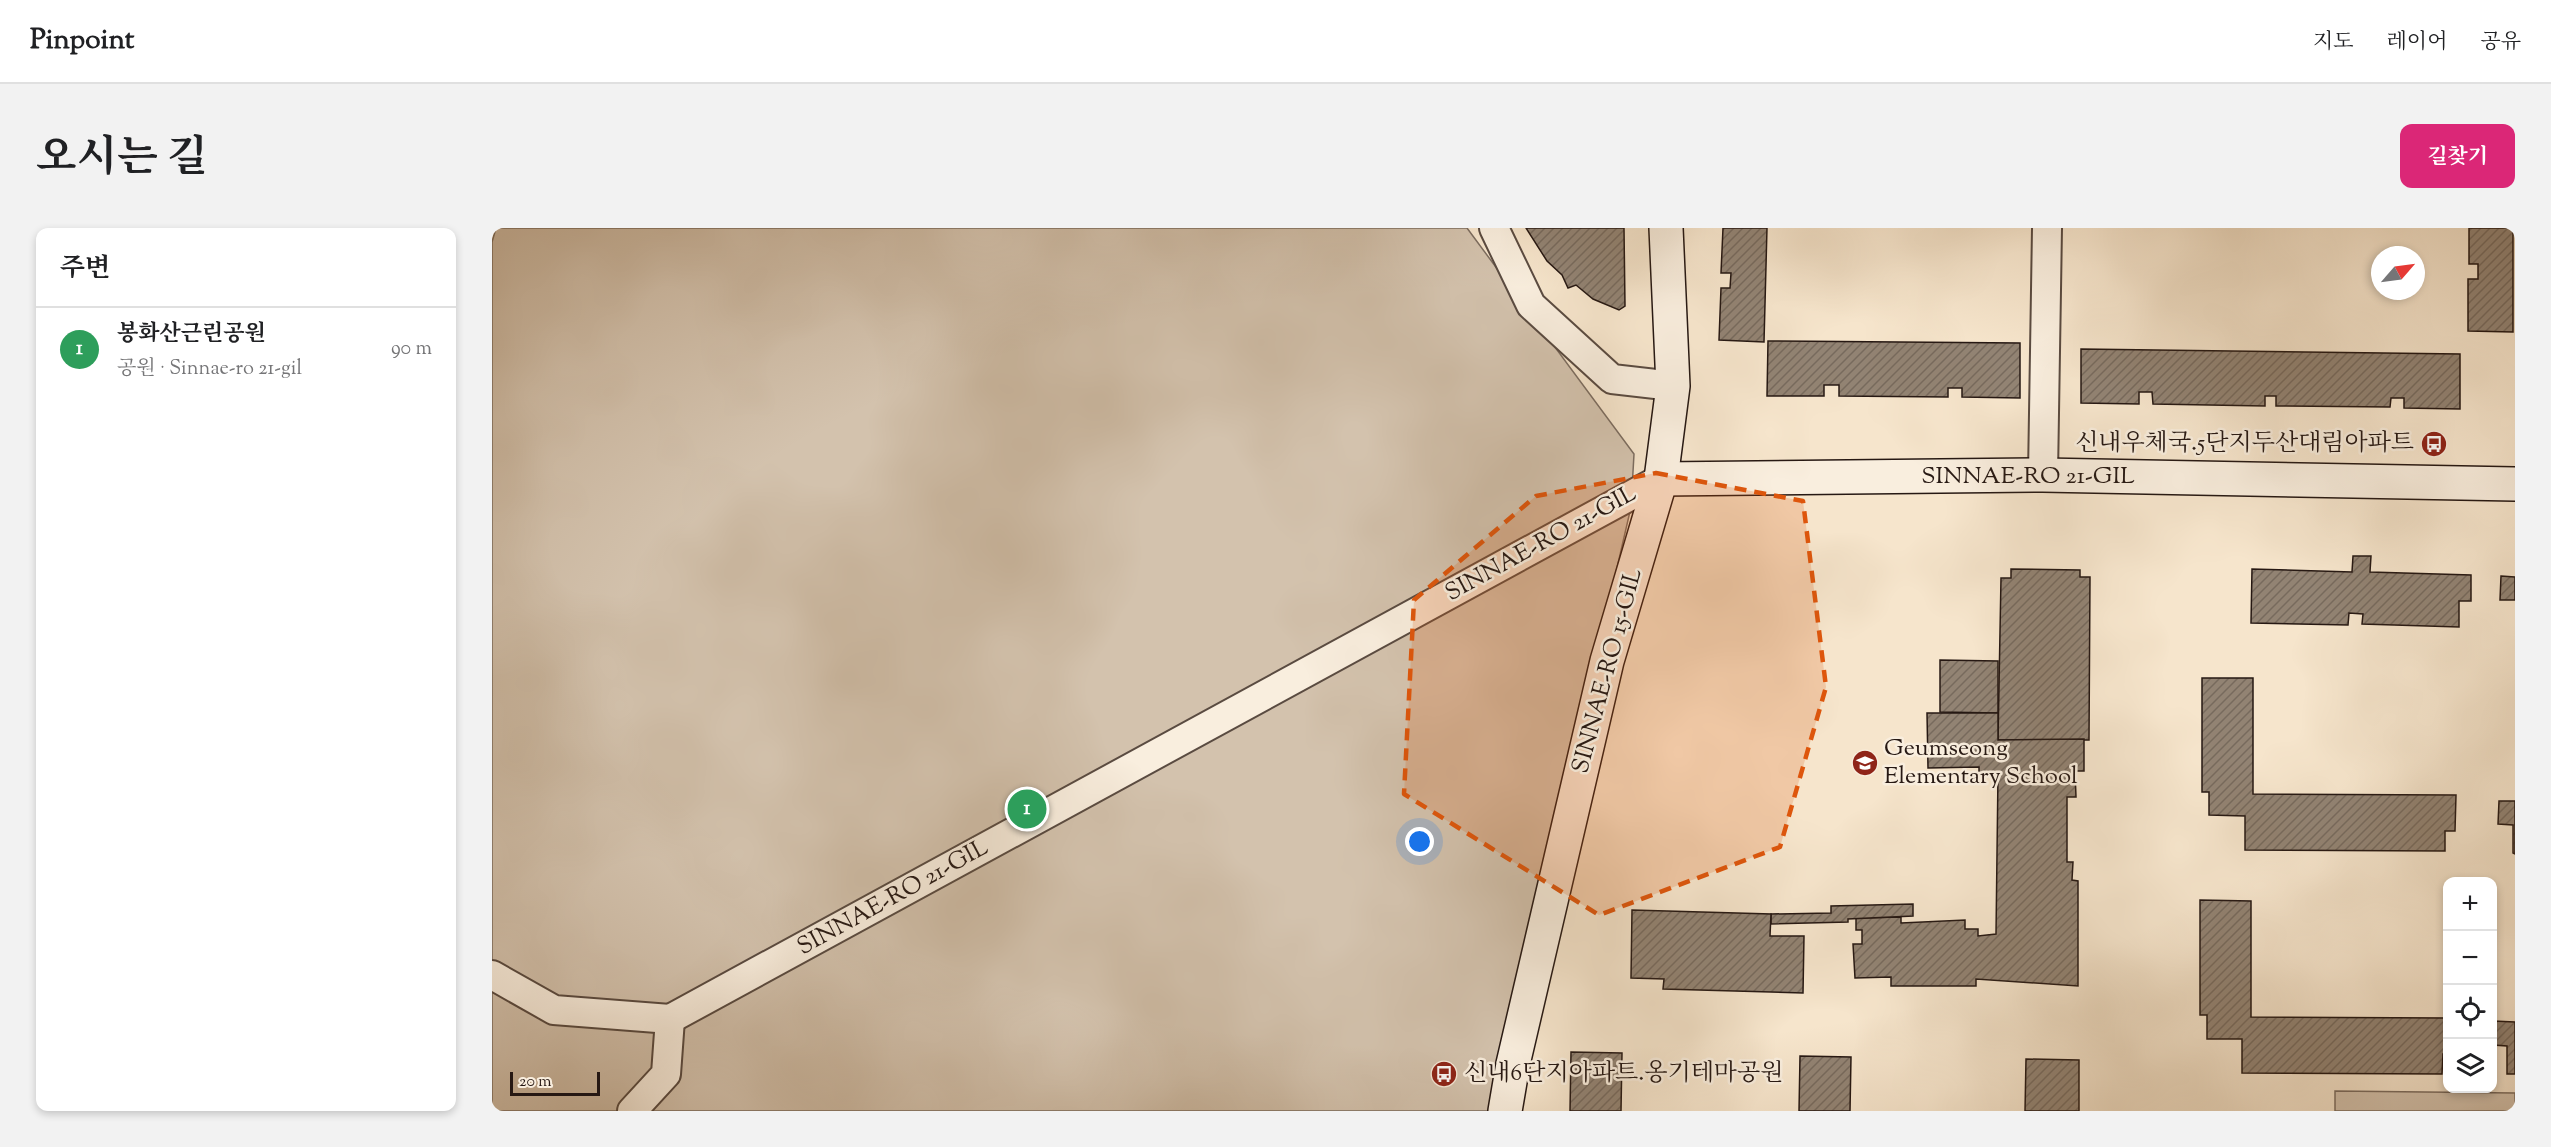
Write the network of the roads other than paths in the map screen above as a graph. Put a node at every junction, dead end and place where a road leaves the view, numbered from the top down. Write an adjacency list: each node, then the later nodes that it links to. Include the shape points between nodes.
1 (1494, 228): 4 (street, via 1531,305 1612,379)
2 (1666, 228): 4 (street, SINNAE-RO 15-GIL)
3 (2047, 228): 5 (street)
4 (1673, 386): 6 (street, SINNAE-RO 15-GIL)
5 (2043, 475): 6 (street, SINNAE-RO 21-GIL); 7 (street, SINNAE-RO 21-GIL)
6 (1662, 478): 9 (street, SINNAE-RO 21-GIL); 11 (street, SINNAE-RO 15-GIL, via 1607,661)
7 (2515, 484)
8 (492, 975): 9 (street, via 554,1010)
9 (670, 1019): 10 (street, via 666,1074)
10 (632, 1111)
11 (1505, 1111)

